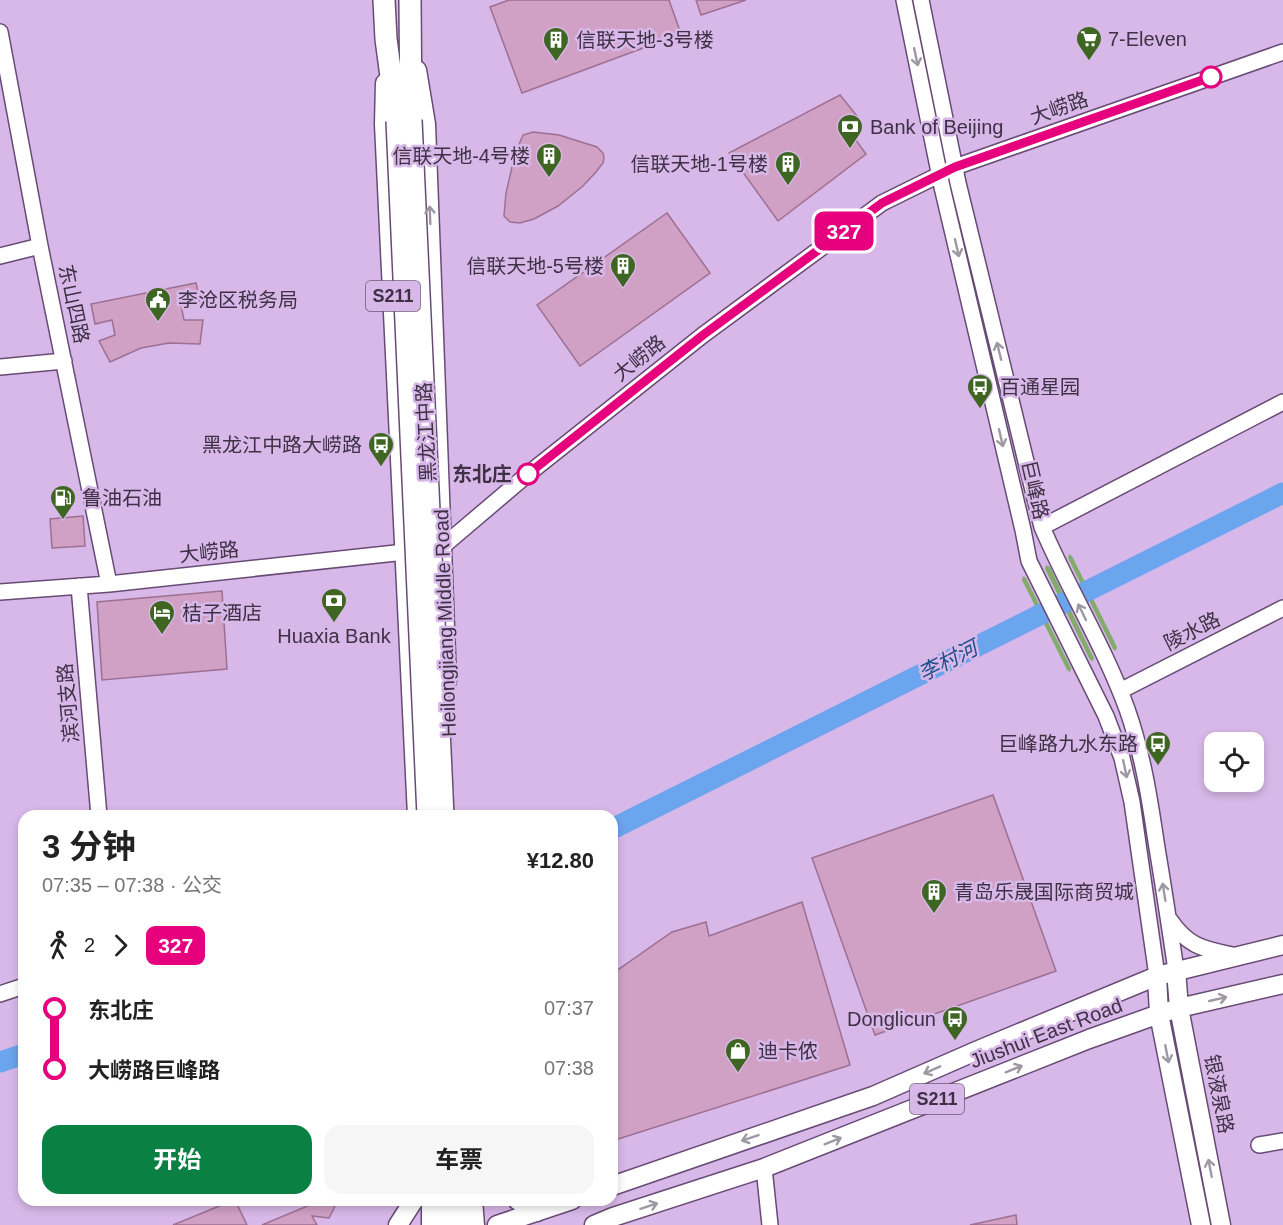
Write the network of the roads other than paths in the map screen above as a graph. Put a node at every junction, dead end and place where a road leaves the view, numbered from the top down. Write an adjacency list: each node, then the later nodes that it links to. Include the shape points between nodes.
1 (384, 0): 7 (highway, Heilongjiang Middle Road / S211)
2 (410, 0): 6 (highway, Heilongjiang Middle Road / S211)
3 (904, 0): 12 (street, 巨峰路, one-way to 12)
4 (921, 0): 11 (street, 巨峰路)
5 (0, 32): 9 (street, 东山四路)
6 (411, 36): 10 (highway); 19 (main road, Heilongjiang Middle Road / S211, one-way to 6, via 426,124)
7 (386, 39): 10 (highway); 20 (main road, Heilongjiang Middle Road / S211, via 384,124)
8 (1283, 52): 11 (street, 大崂路)
9 (8, 113): 13 (street, 东山四路)
10 (404, 121): 28 (highway, 黑龙江中路, bridge); 29 (highway, 黑龙江中路, bridge)
11 (955, 167): 12 (street, 大崂路); 18 (street, 巨峰路, one-way to 11)
12 (939, 174): 19 (street, 大崂路, via 882,203 703,335); 35 (street, 巨峰路, one-way to 35, via 1029,561 1106,716 1122,758)
13 (40, 246): 14 (street); 15 (street, 东山四路)
14 (0, 256)
15 (64, 361): 16 (street); 21 (street, 东山四路)
16 (0, 367)
17 (1283, 402): 18 (street)
18 (1042, 527): 25 (street, 巨峰路, one-way to 18)
19 (442, 547): 20 (street, 大崂路); 30 (main road, Heilongjiang Middle Road / S211)
20 (405, 552): 21 (street, 大崂路); 27 (main road, Heilongjiang Middle Road / S211)
21 (109, 584): 22 (street, 大崂路)
22 (79, 586): 23 (street, 大崂路); 26 (street, 滨河支路)
23 (0, 592)
24 (1283, 608): 25 (street, 陵水路)
25 (1120, 690): 31 (street, 巨峰路, one-way to 25, via 1143,767)
26 (98, 810)
27 (417, 810)
28 (428, 810)
29 (443, 810)
30 (453, 810)
31 (1168, 917): 33 (street, via 1191,943); 34 (street, 巨峰路)
32 (1283, 945): 33 (main road, Jiushui East Road / S211)
33 (1236, 956): 34 (main road, Jiushui East Road / S211)
34 (1176, 970): 35 (main road, Jiushui East Road / S211); 39 (main road, 银液泉路)
35 (1157, 976): 40 (main road); 44 (main road, Jiushui East Road / S211, one-way to 44, via 873,1096)
36 (1283, 984): 39 (main road, Jiushui East Road / S211, one-way to 36)
37 (18, 988): 38 (street)
38 (0, 994)
39 (1179, 1008): 40 (main road, Jiushui East Road / S211); 62 (main road, 银液泉路, one-way to 39)
40 (1159, 1014): 43 (main road, Jiushui East Road / S211, one-way to 40); 61 (main road, one-way to 61)
41 (1283, 1142): 42 (street)
42 (1259, 1145)
43 (764, 1168): 59 (main road, Jiushui East Road / S211, one-way to 43); 60 (street)
44 (618, 1184)
45 (410, 1206): 53 (main road)
46 (431, 1206): 54 (main road)
47 (445, 1206): 55 (highway)
48 (460, 1206): 56 (highway)
49 (473, 1206): 57 (main road)
50 (527, 1206): 52 (main road)
51 (554, 1206): 52 (main road)
52 (537, 1212): 58 (main road)
53 (399, 1225)
54 (432, 1225)
55 (446, 1225)
56 (462, 1225)
57 (475, 1225)
58 (497, 1225)
59 (594, 1225)
60 (770, 1225)
61 (1201, 1225)
62 (1221, 1225)

